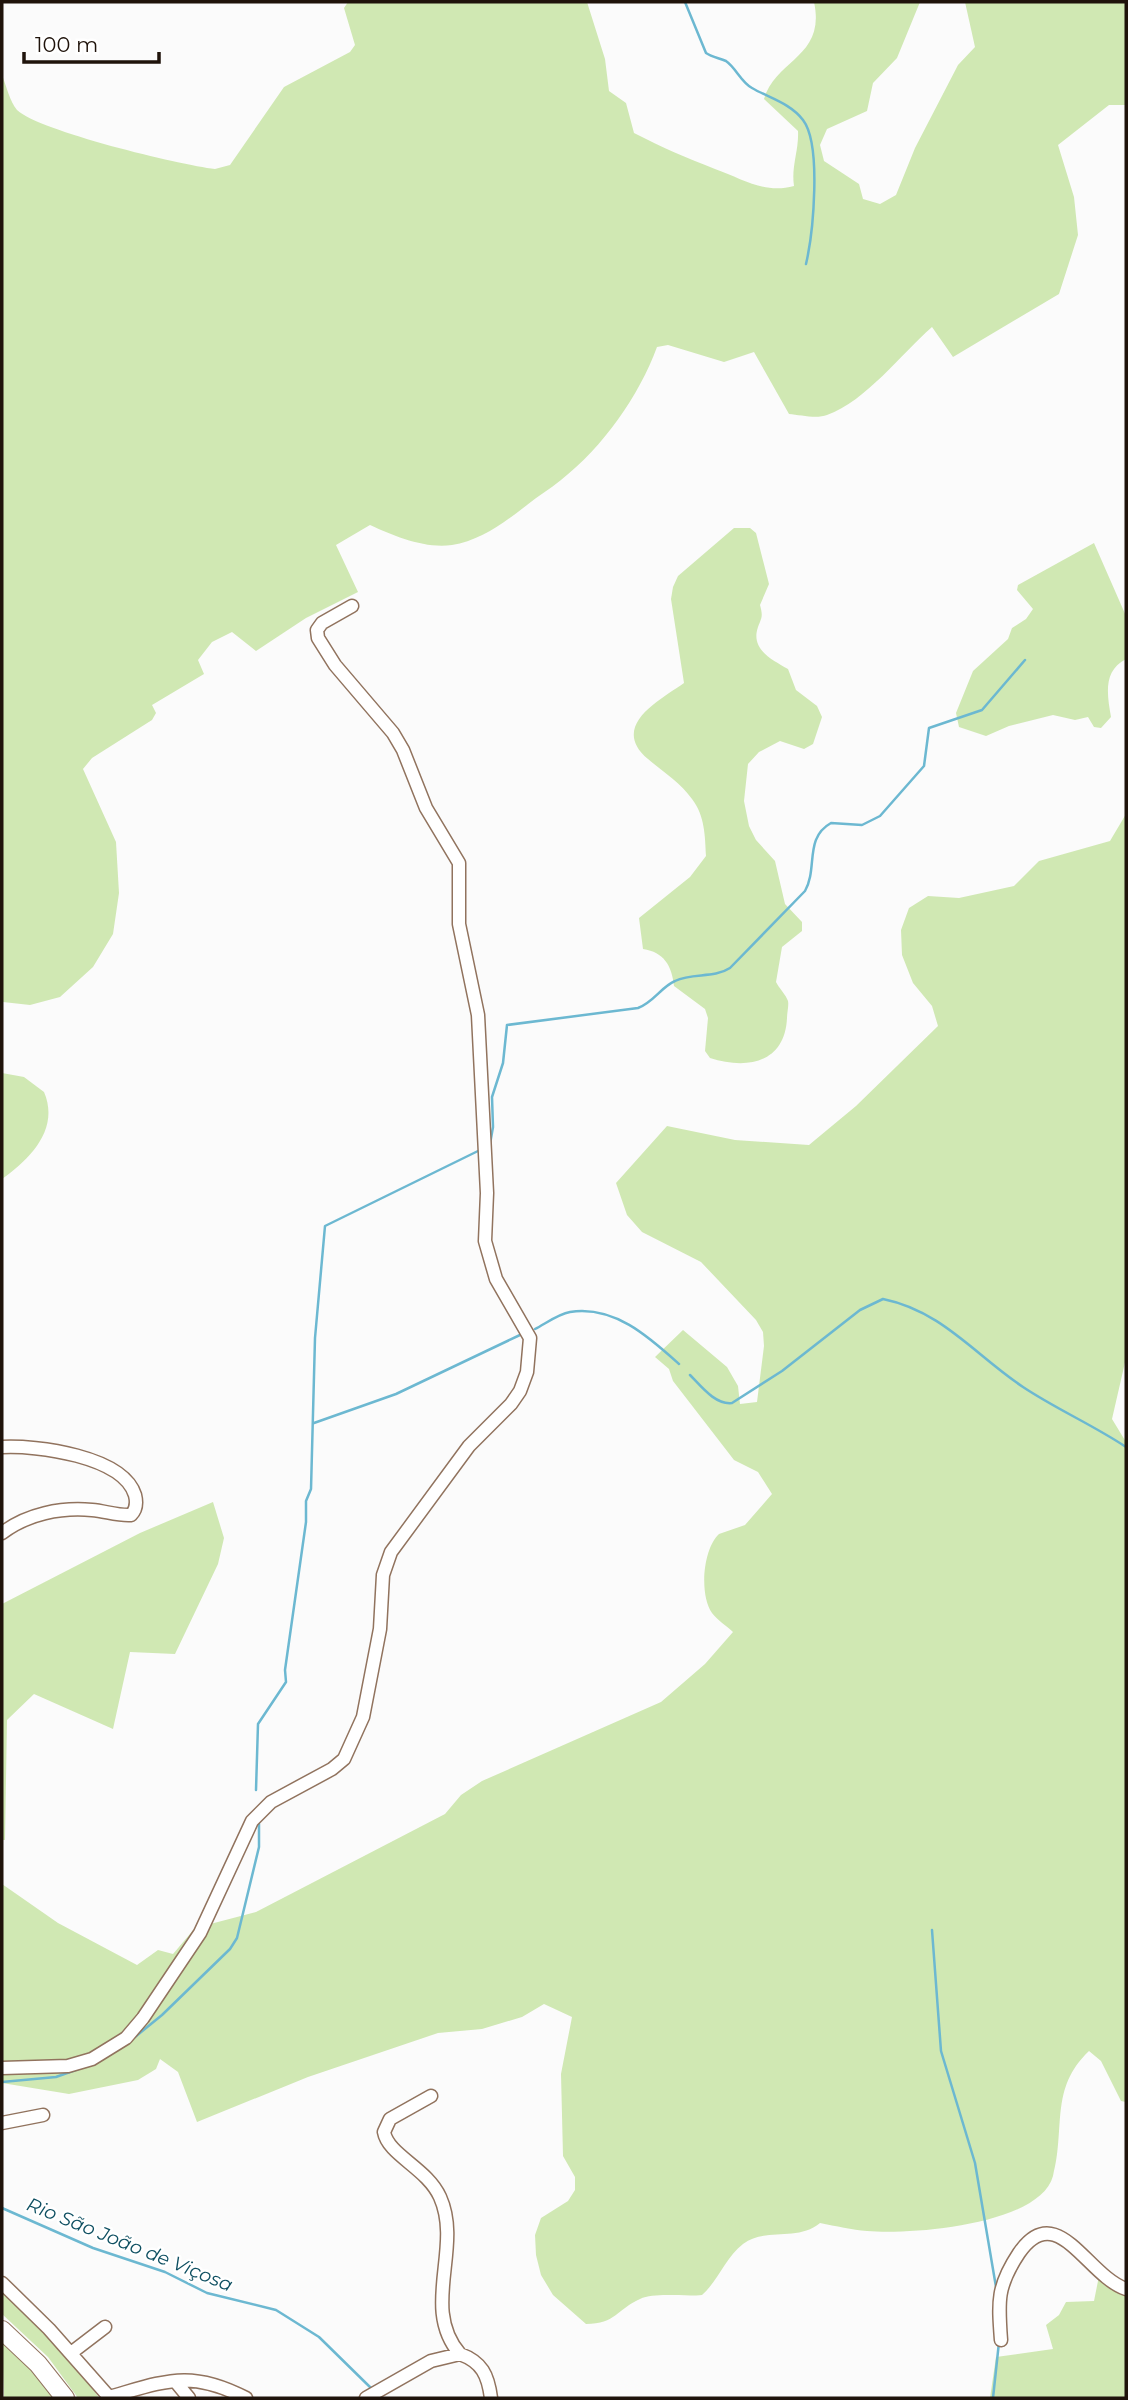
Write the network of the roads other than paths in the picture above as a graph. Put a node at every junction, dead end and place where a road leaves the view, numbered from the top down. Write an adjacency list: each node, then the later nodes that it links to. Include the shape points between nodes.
1 (352, 606): 4 (street, via 322,623 318,638 393,733 426,808 459,863 458,912 479,1028 485,1241 496,1279 530,1338 527,1373 511,1404 469,1447 391,1552 383,1575 380,1629 363,1717 344,1759 271,1802 252,1821 200,1933 126,2038 92,2059 68,2066)
2 (2, 1447): 3 (street, via 79,1456 118,1476 131,1487 136,1503 131,1515 64,1510 27,1518)
3 (2, 1533)
4 (5, 2070)
5 (431, 2096): 14 (street, via 390,2119 384,2132 392,2148 426,2175 444,2207 447,2232 442,2303 447,2335)
6 (43, 2115): 7 (street)
7 (2, 2123)
8 (2, 2283): 13 (street)
9 (1126, 2289): 12 (street, via 1057,2235 1036,2234 1000,2286)
10 (105, 2327): 13 (street)
11 (2, 2330): 17 (highway)
12 (1001, 2340)
13 (71, 2353): 18 (street)
14 (460, 2354): 16 (street, via 424,2364); 21 (street, via 478,2362)
15 (174, 2381): 18 (street); 19 (street); 20 (street, via 206,2380)
16 (374, 2395)
17 (65, 2398)
18 (109, 2398)
19 (189, 2398)
20 (246, 2398)
21 (491, 2398)

